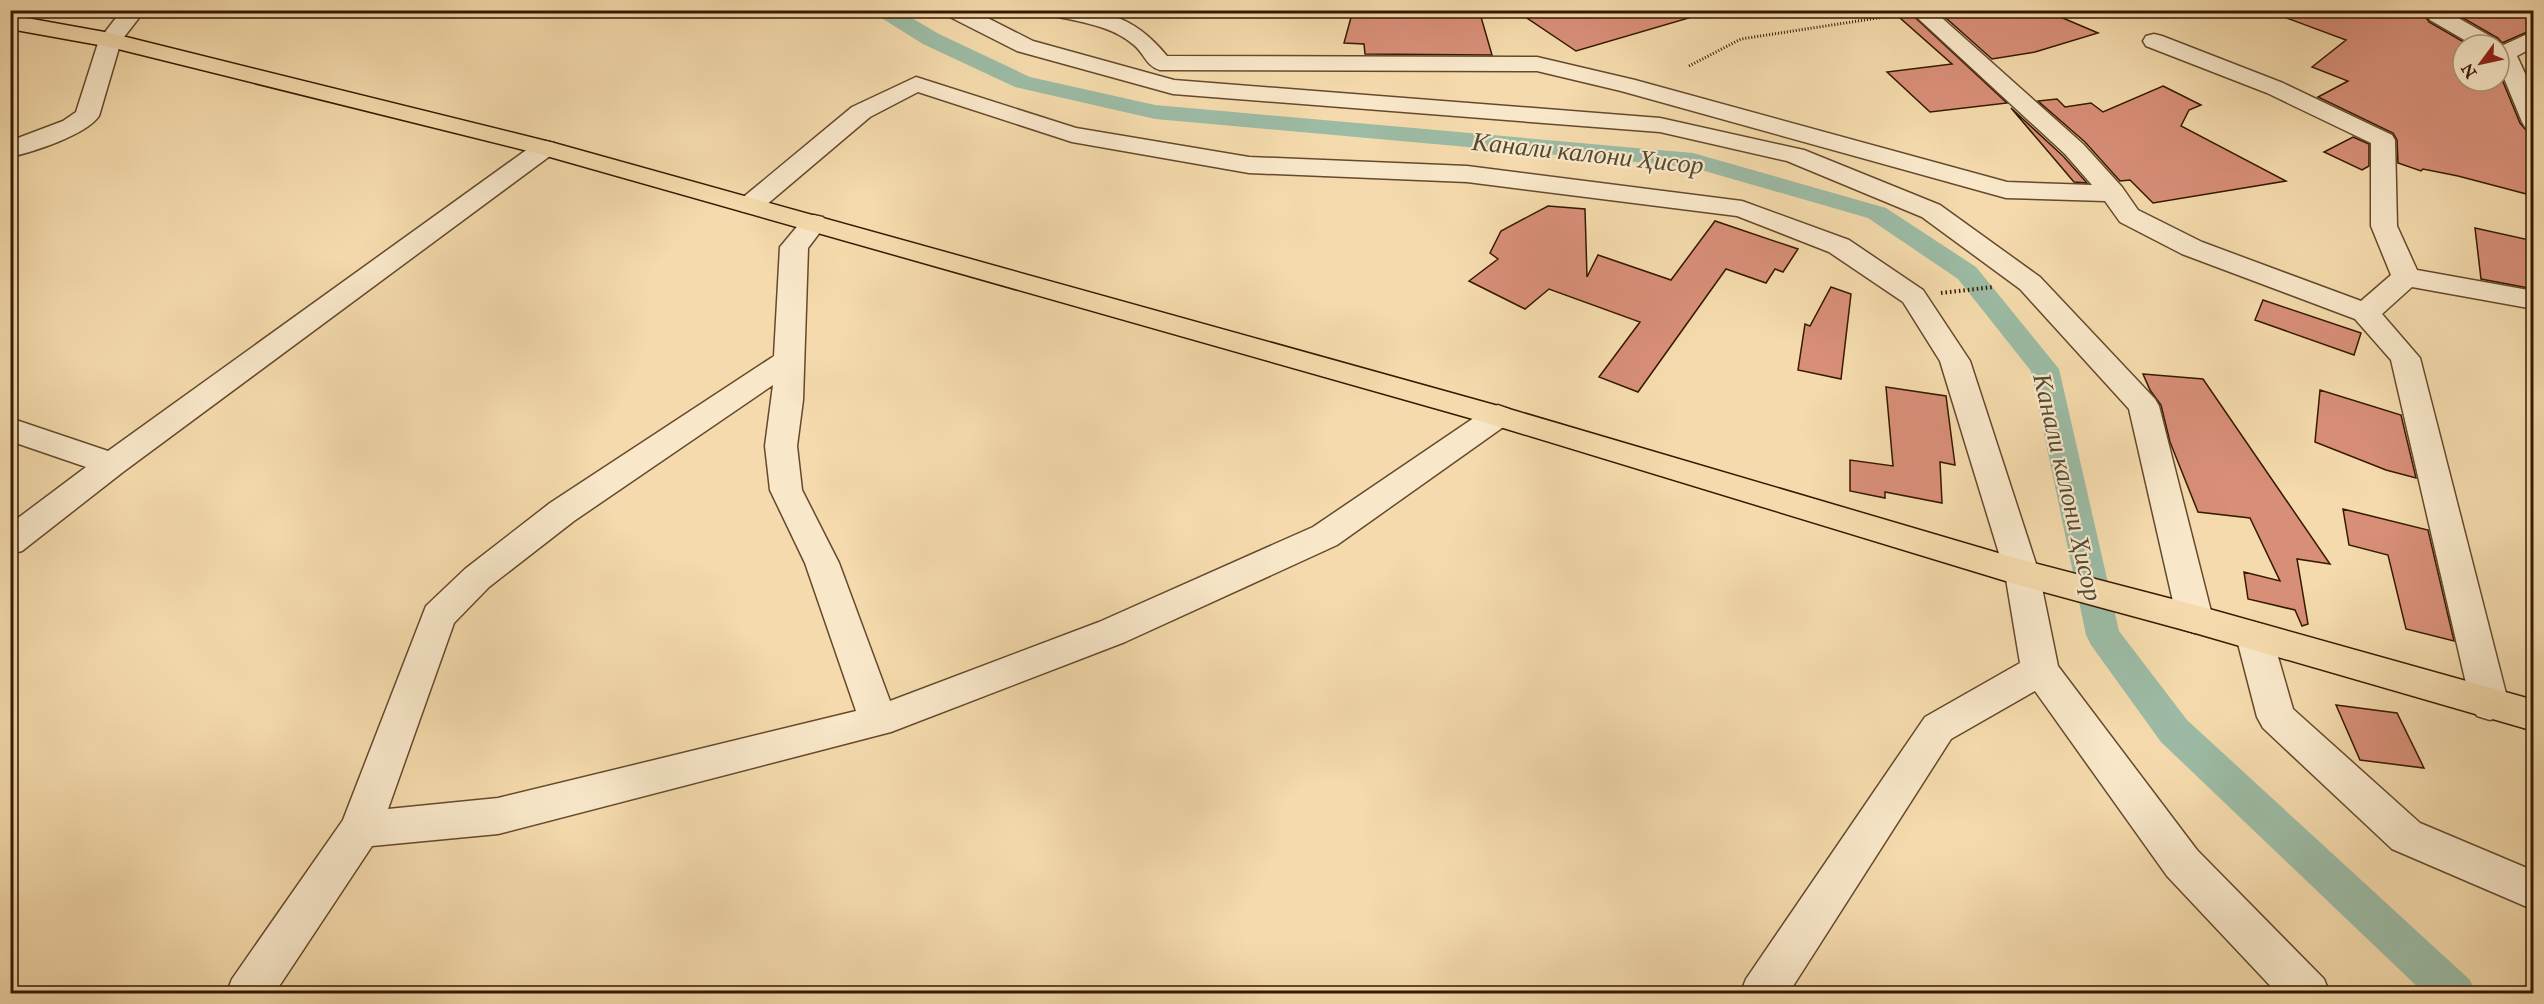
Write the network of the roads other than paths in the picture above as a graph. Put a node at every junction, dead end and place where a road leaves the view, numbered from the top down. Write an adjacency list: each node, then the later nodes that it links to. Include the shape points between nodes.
1 (134, 10): 9 (street)
2 (954, 10): 13 (street, via 1025,46 1173,87)
3 (1058, 10): 13 (street, via 1111,21 1142,40 1160,63)
4 (2446, 10): 7 (street, via 2438,15)
5 (1909, 13): 17 (street, via 2074,149)
6 (10, 22): 9 (main road)
7 (2469, 33)
8 (2534, 38): 11 (street)
9 (110, 40): 15 (main road); 16 (street, via 87,116 72,126)
10 (2154, 41): 20 (street, via 2274,88 2383,140 2384,226)
11 (2511, 46)
12 (2511, 76): 14 (street)
13 (1550, 90): 17 (street, via 1627,85 2006,190); 29 (street, via 1660,125 1795,155 1931,211 2030,284 2144,406)
14 (2534, 122)
15 (546, 147): 18 (main road); 26 (street)
16 (10, 150)
17 (2113, 193): 22 (street, via 2129,216 2192,248)
18 (750, 205): 19 (main road); 28 (street, via 861,112 916,84 1072,135 1249,165 1467,174 1742,209 1839,246 1913,296 1955,361)
19 (814, 223): 23 (street, via 794,247); 24 (main road)
20 (2406, 277): 21 (street); 22 (street)
21 (2534, 300)
22 (2365, 313): 32 (street, via 2405,358)
23 (789, 360): 34 (street, via 781,446 786,490 822,563); 35 (street, via 562,512 477,578 439,616)
24 (1498, 416): 28 (main road); 34 (street, via 1325,536 1112,632)
25 (10, 429): 26 (street)
26 (112, 464): 27 (street)
27 (10, 542)
28 (2022, 573): 29 (main road); 31 (street)
29 (2195, 619): 30 (main road)
30 (2254, 636): 32 (main road); 36 (street, via 2276,717 2406,836)
31 (2040, 670): 38 (street, via 1938,728); 39 (street, via 2182,863)
32 (2490, 705): 33 (main road)
33 (2534, 716)
34 (878, 721): 35 (street, via 498,816)
35 (360, 829): 37 (street)
36 (2534, 891)
37 (248, 993)
38 (1762, 993)
39 (2308, 993)

